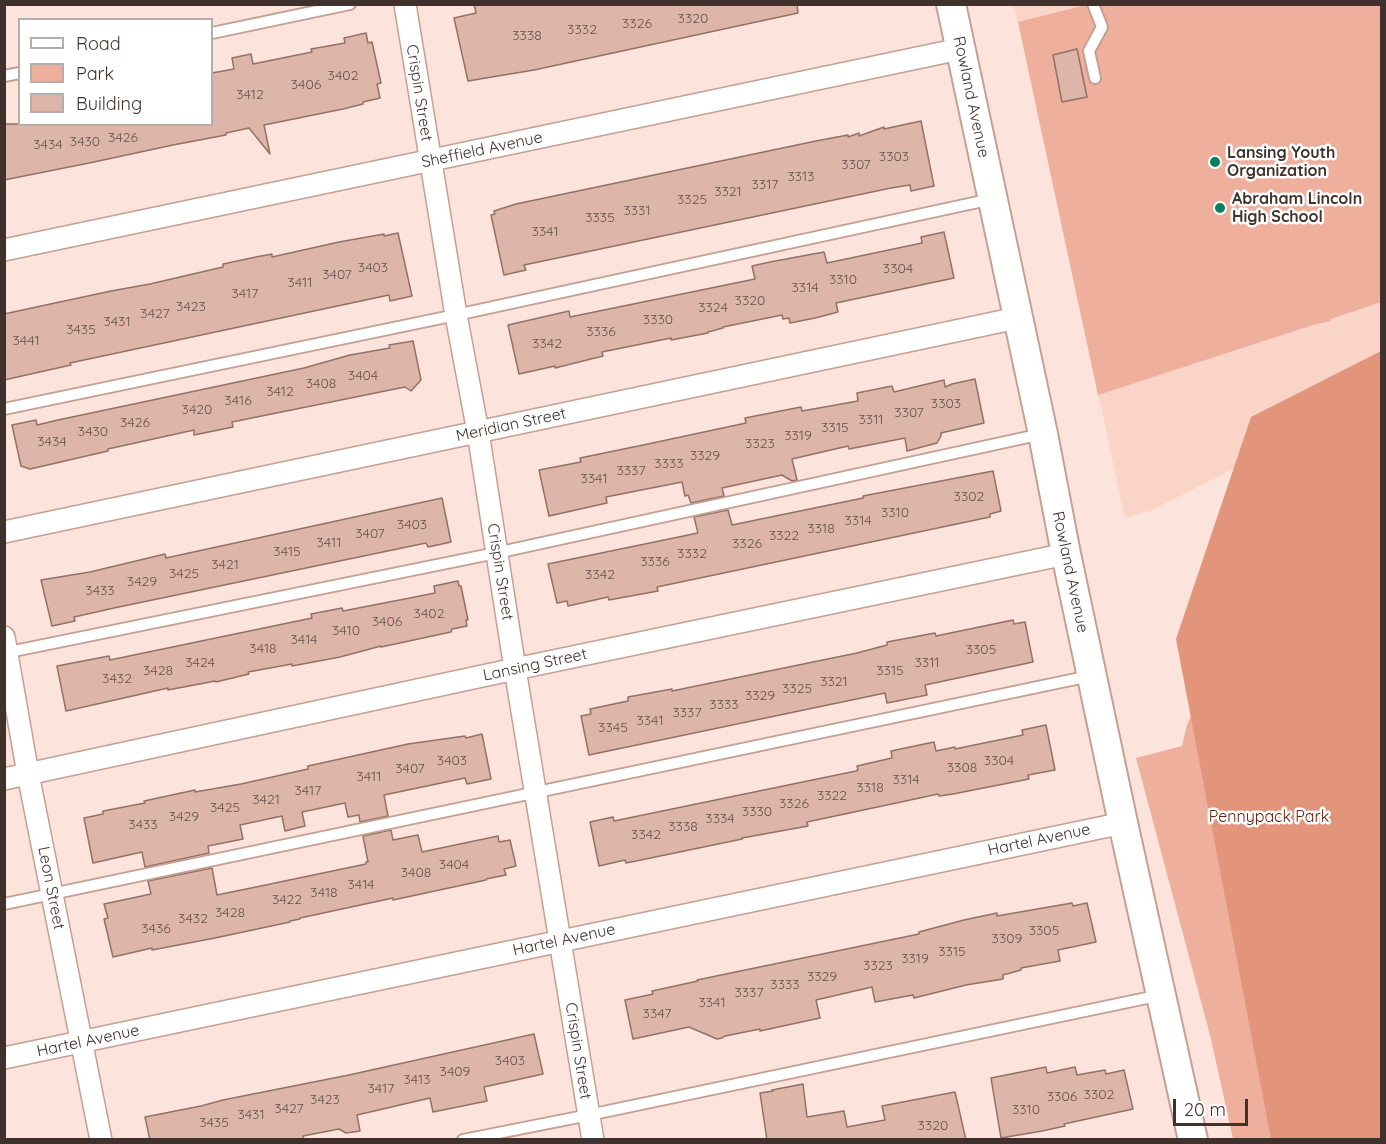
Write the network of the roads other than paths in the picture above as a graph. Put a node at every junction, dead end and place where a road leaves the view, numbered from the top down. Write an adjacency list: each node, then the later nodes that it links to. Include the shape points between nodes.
1 (350, 4): 5 (lane)
2 (405, 4): 8 (street, Crispin Street)
3 (951, 4): 6 (street, Rowland Avenue)
4 (1093, 4): 7 (lane, via 1102,27 1089,51)
5 (213, 33)
6 (960, 49): 8 (street, Sheffield Avenue); 9 (street, Rowland Avenue)
7 (1095, 78)
8 (430, 161): 10 (street, Sheffield Avenue); 11 (street, Crispin Street)
9 (992, 199): 11 (lane); 12 (street, Rowland Avenue)
10 (4, 250)
11 (456, 315): 13 (lane); 14 (street, Crispin Street)
12 (1017, 318): 14 (street, Meridian Street); 15 (street, Rowland Avenue)
13 (4, 409)
14 (478, 432): 16 (street, Meridian Street); 17 (street, Crispin Street)
15 (1043, 434): 17 (lane); 18 (street, Rowland Avenue)
16 (4, 532)
17 (496, 552): 19 (lane); 20 (street, Crispin Street)
18 (1066, 554): 20 (street, Lansing Street); 21 (street, Rowland Avenue)
19 (6, 647): 22 (street, Leon Street)
20 (515, 669): 22 (street, Lansing Street); 24 (street, Crispin Street)
21 (1092, 675): 24 (lane); 25 (street, Rowland Avenue)
22 (28, 774): 23 (street, Lansing Street); 26 (street, Leon Street)
23 (4, 778)
24 (535, 792): 26 (lane); 28 (street, Crispin Street)
25 (1123, 823): 28 (street, Hartel Avenue); 29 (street, Rowland Avenue)
26 (53, 894): 27 (lane); 30 (street, Leon Street)
27 (4, 904)
28 (560, 941): 30 (street, Hartel Avenue); 32 (street, Crispin Street)
29 (1161, 995): 32 (lane); 36 (street, Rowland Avenue)
30 (81, 1042): 31 (street, Hartel Avenue); 33 (street, Leon Street)
31 (4, 1058)
32 (589, 1115): 34 (lane); 35 (street, Crispin Street)
33 (100, 1140)
34 (463, 1140)
35 (593, 1140)
36 (1193, 1140)

